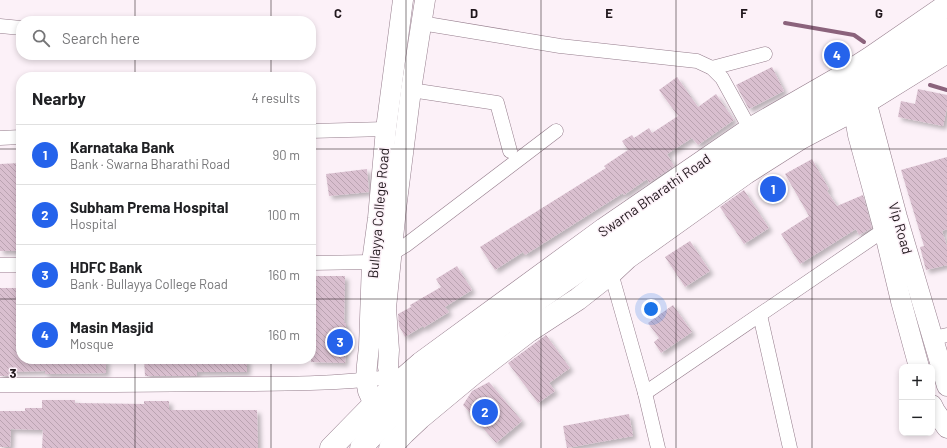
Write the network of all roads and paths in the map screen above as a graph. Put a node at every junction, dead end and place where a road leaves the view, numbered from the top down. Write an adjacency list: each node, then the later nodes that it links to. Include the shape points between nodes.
1 (403, 0): 14 (main road, Bullayya College Road)
2 (425, 0): 4 (main road, Bullayya College Road)
3 (947, 5): 12 (main road, Swarna Bharathi Road)
4 (421, 23): 10 (street, via 560,46 697,61); 11 (main road, Bullayya College Road)
5 (0, 26): 6 (street)
6 (16, 28)
7 (947, 29): 12 (main road)
8 (947, 52): 12 (main road)
9 (765, 54): 10 (street)
10 (712, 68): 13 (street, via 722,78)
11 (411, 90): 19 (street, via 497,102); 21 (main road, Bullayya College Road)
12 (851, 91): 13 (main road, Swarna Bharathi Road); 20 (main road, Vip Road); 26 (main road, via 801,138 746,173); 28 (main road, Vip Road, via 869,112 897,217); 33 (main road, via 802,118 503,324)
13 (750, 128): 33 (main road, Swarna Bharathi Road, via 598,234 421,363)
14 (386, 129): 15 (street); 22 (main road, Bullayya College Road)
15 (316, 131)
16 (556, 131): 21 (street)
17 (16, 137): 18 (street)
18 (0, 138)
19 (510, 151)
20 (884, 230): 27 (street); 29 (main road, Vip Road)
21 (391, 254): 33 (main road, Bullayya College Road, via 386,308 388,367)
22 (372, 262): 23 (street); 30 (main road, Bullayya College Road)
23 (316, 263)
24 (16, 264): 25 (street)
25 (0, 265)
26 (611, 273): 34 (street); 40 (main road, via 473,374 409,428)
27 (760, 315): 34 (street); 42 (street)
28 (940, 336): 32 (main road, Vip Road)
29 (918, 364)
30 (366, 380): 31 (street, via 295,384); 33 (street); 36 (main road, Bullayya College Road, via 368,391)
31 (0, 385)
32 (947, 386)
33 (396, 389): 36 (main road, Swarna Bharathi Road)
34 (645, 393): 41 (street)
35 (935, 411): 37 (main road)
36 (380, 412): 38 (main road); 39 (main road)
37 (947, 428)
38 (331, 448)
39 (361, 448)
40 (390, 448)
41 (658, 448)
42 (790, 448)

